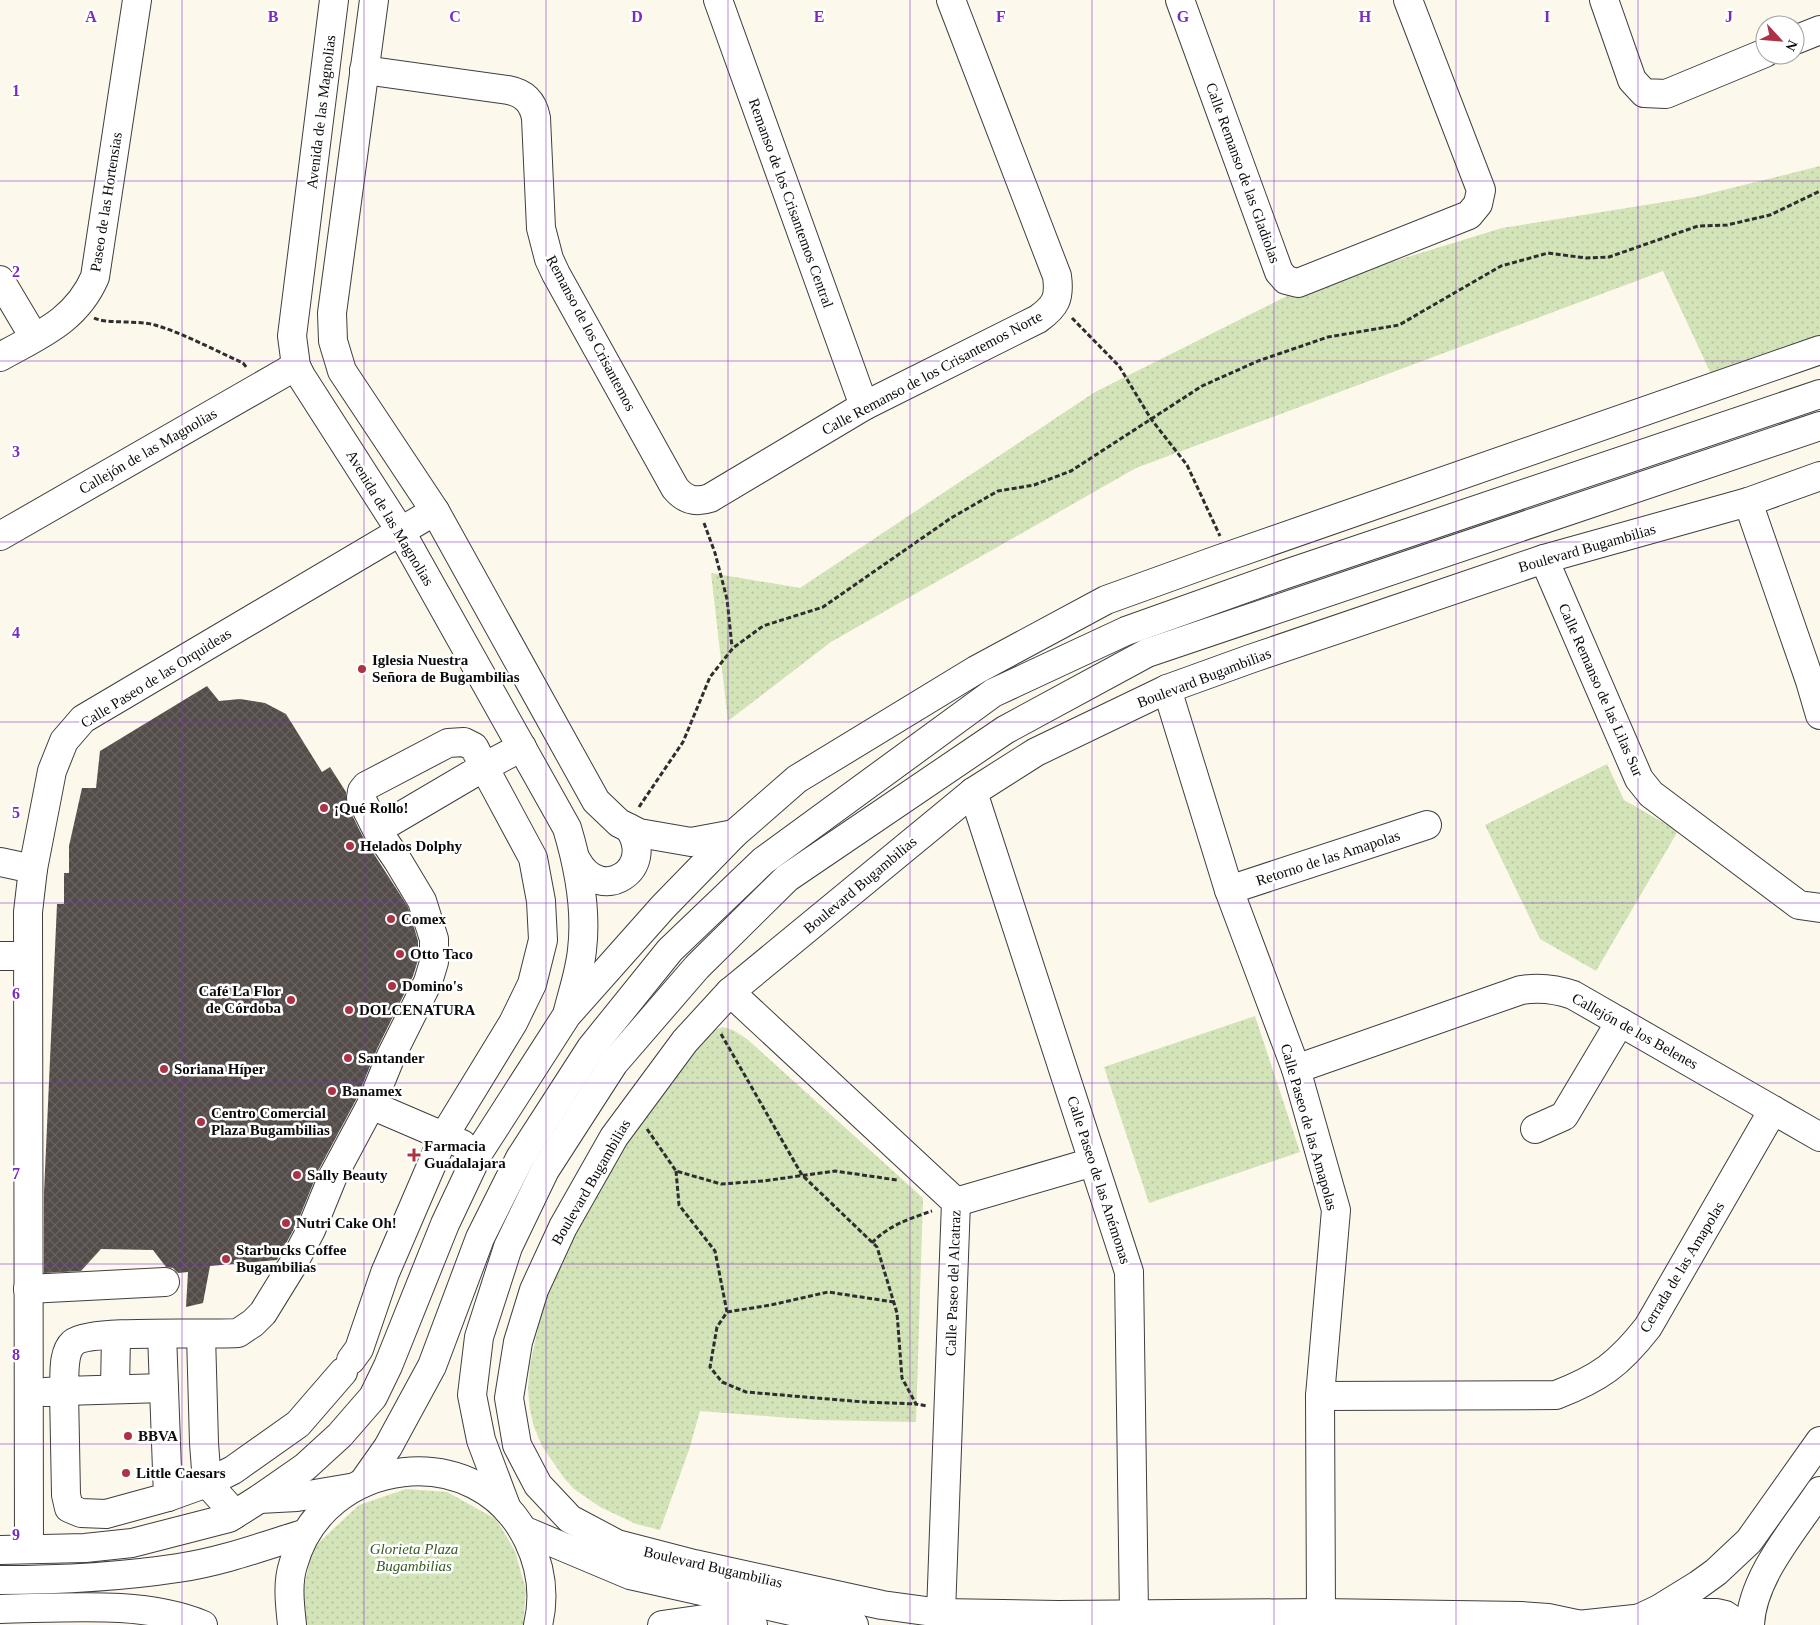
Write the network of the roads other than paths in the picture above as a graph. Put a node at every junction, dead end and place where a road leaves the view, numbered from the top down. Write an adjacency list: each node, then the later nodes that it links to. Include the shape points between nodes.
1 (137, 0): 14 (street, Paseo de las Hortensias, via 98,264 90,289 76,308)
2 (334, 0): 17 (street, Avenida de las Magnolias, via 292,336)
3 (374, 0): 12 (street)
4 (718, 0): 19 (street, Remanso de los Crisantemos Central)
5 (951, 0): 19 (street, Calle Remanso de los Crisantemos Norte, via 1059,288 1056,301 1038,320)
6 (1180, 0): 7 (street, Calle Remanso de las Gladiolas, via 1279,272 1286,280 1298,283 1470,215 1478,204 1481,190)
7 (1408, 0)
8 (1604, 0): 11 (street, via 1632,80 1644,93 1666,94)
9 (1820, 30): 10 (street)
10 (1805, 36)
11 (1755, 57)
12 (364, 70): 22 (street, Remanso de los Crisantemos, via 508,90 528,99 536,118 541,228 549,259); 24 (street, via 332,313 333,341 342,370)
13 (0, 280): 14 (street)
14 (34, 337): 16 (street, Paseo de las Hortensias)
15 (1820, 350): 27 (street)
16 (0, 357)
17 (296, 366): 25 (street, Avenida de las Magnolias); 26 (street, Callejón de las Magnolias)
18 (1820, 394): 29 (street)
19 (864, 406): 22 (street, Calle Remanso de los Crisantemos Norte, via 710,498)
20 (1820, 426): 35 (street, via 1147,653)
21 (1820, 476): 23 (street, Boulevard Bugambilias)
22 (685, 494)
23 (1748, 502): 28 (street, Boulevard Bugambilias); 31 (street)
24 (435, 511): 25 (street, Calle Paseo de las Orquideas); 41 (street, via 596,801)
25 (401, 532): 37 (street, Avenida de las Magnolias); 46 (street, Calle Paseo de las Orquideas, via 82,719 64,742 52,771)
26 (0, 536)
27 (1223, 558): 29 (street); 30 (street, via 1106,600)
28 (1544, 559): 32 (street, Boulevard Bugambilias); 48 (street, Calle Remanso de las Lilas Sur, via 1639,779 1651,794 1799,905)
29 (1283, 576): 34 (street, via 1126,631 993,693)
30 (985, 665): 34 (street); 43 (street, via 797,779)
31 (1815, 680): 33 (street)
32 (1167, 689): 36 (street, Boulevard Bugambilias); 47 (street, Calle Paseo de las Amapolas)
33 (1820, 715)
34 (942, 730): 54 (street, via 763,861 670,950)
35 (1005, 730): 36 (street); 72 (street, via 787,878 697,967 614,1063 545,1170 508,1247)
36 (1074, 733): 39 (street, Boulevard Bugambilias, via 1036,752)
37 (522, 747): 38 (street); 44 (street, Avenida de las Magnolias, via 567,828)
38 (484, 767): 42 (street); 42 (street, via 474,747 464,742 448,743 366,786 361,798); 60 (street, via 533,858 541,901 543,940 532,984 513,1023)
39 (972, 792): 51 (street, Boulevard Bugambilias); 63 (street, Calle Paseo de las Anémonas)
40 (1427, 825): 47 (street, Retorno de las Amapolas)
41 (629, 828): 43 (street, via 639,833 691,842); 44 (street, via 638,854 623,876 606,882 596,880 581,869)
42 (377, 830): 57 (street, via 422,900 431,926 435,953 428,982)
43 (734, 834): 52 (street, via 663,906)
44 (577, 861): 52 (street, Avenida de las Magnolias, via 583,902 582,951)
45 (0, 862): 46 (street)
46 (33, 869): 50 (street, Calle Paseo de las Orquideas, via 28,912)
47 (1229, 890): 55 (street, Calle Paseo de las Amapolas)
48 (1820, 908)
49 (0, 956): 50 (street)
50 (28, 956): 67 (street, Calle Paseo de las Orquideas)
51 (730, 992): 64 (street, Calle Paseo del Alcatraz); 65 (street, Boulevard Bugambilias, via 685,1040 614,1137)
52 (567, 1015): 56 (street)
53 (1620, 1022): 55 (street, Callejón de los Belenes, via 1561,991 1521,990); 58 (street, Callejón de los Belenes); 59 (street, via 1564,1116)
54 (609, 1027): 56 (street); 78 (street, via 591,1048 520,1158 480,1238 432,1366)
55 (1296, 1069): 77 (street, Calle Paseo de las Amapolas, via 1336,1210)
56 (511, 1103): 62 (street)
57 (371, 1105): 60 (street); 70 (street, via 333,1176 300,1252 263,1313 238,1333)
58 (1773, 1110): 61 (street, Callejón de los Belenes); 77 (street, Cerrada de las Amapolas, via 1648,1326 1630,1350 1608,1370 1556,1395)
59 (1535, 1129)
60 (444, 1136): 62 (street); 80 (street, via 385,1273 359,1349 298,1424 233,1470)
61 (1820, 1137)
62 (479, 1152): 68 (street, via 445,1224)
63 (1093, 1162): 64 (street); 97 (street, Calle Paseo de las Anémonas, via 1129,1272)
64 (956, 1202): 95 (street, Calle Paseo del Alcatraz)
65 (563, 1227): 72 (street); 95 (street, Boulevard Bugambilias, via 534,1290 518,1342 509,1398 517,1445 538,1485 570,1519 617,1544 694,1564 882,1605)
66 (165, 1282): 67 (street)
67 (28, 1289): 76 (street, Calle Paseo de las Orquideas)
68 (409, 1315): 78 (street, via 400,1390); 84 (street, via 373,1397 340,1435 305,1467)
69 (162, 1334): 70 (street); 71 (street); 73 (street)
70 (201, 1334): 80 (street)
71 (116, 1335): 74 (street); 75 (street, via 82,1338 72,1344 67,1353)
72 (479, 1337): 85 (street, via 472,1395 480,1440)
73 (164, 1388): 74 (street); 83 (street)
74 (115, 1389): 75 (street)
75 (64, 1391): 76 (street); 83 (street, via 66,1502 69,1508 81,1513 106,1514)
76 (28, 1392): 90 (street, Calle Paseo de las Orquideas)
77 (1320, 1396): 96 (street, Calle Paseo de las Amapolas)
78 (401, 1424): 81 (street, via 388,1447)
79 (1820, 1442): 89 (street)
80 (207, 1483): 83 (street); 86 (street)
81 (358, 1485): 84 (street, via 297,1497); 85 (street, via 394,1472 425,1470 455,1476 483,1489); 88 (street, via 326,1508)
82 (1820, 1491): 92 (street)
83 (168, 1497)
84 (260, 1499): 86 (street)
85 (506, 1509): 87 (street)
86 (234, 1514): 90 (street, via 132,1543)
87 (523, 1530): 102 (street, via 535,1555 541,1582); 105 (street, Boulevard Bugambilias, via 630,1576)
88 (306, 1533): 93 (street, via 180,1568 71,1579); 101 (street, via 293,1565 289,1599)
89 (1749, 1542): 92 (street); 98 (street, via 1698,1585)
90 (29, 1549): 91 (street)
91 (0, 1550)
92 (1772, 1562): 108 (street, via 1757,1589)
93 (0, 1580)
94 (0, 1609): 100 (street, via 132,1608 185,1618)
95 (941, 1613): 99 (street, Boulevard Bugambilias)
96 (1321, 1613): 97 (street, Boulevard Bugambilias); 106 (street, Boulevard Bugambilias, via 1521,1616)
97 (1134, 1614): 99 (street, Boulevard Bugambilias)
98 (1638, 1619): 106 (street, Boulevard Bugambilias); 107 (street, Boulevard Bugambilias, via 1716,1613)
99 (1073, 1620)
100 (202, 1625)
101 (292, 1625)
102 (538, 1625)
103 (662, 1625): 104 (street, via 704,1619)
104 (753, 1625)
105 (854, 1625)
106 (1580, 1625)
107 (1740, 1625)
108 (1750, 1625)

